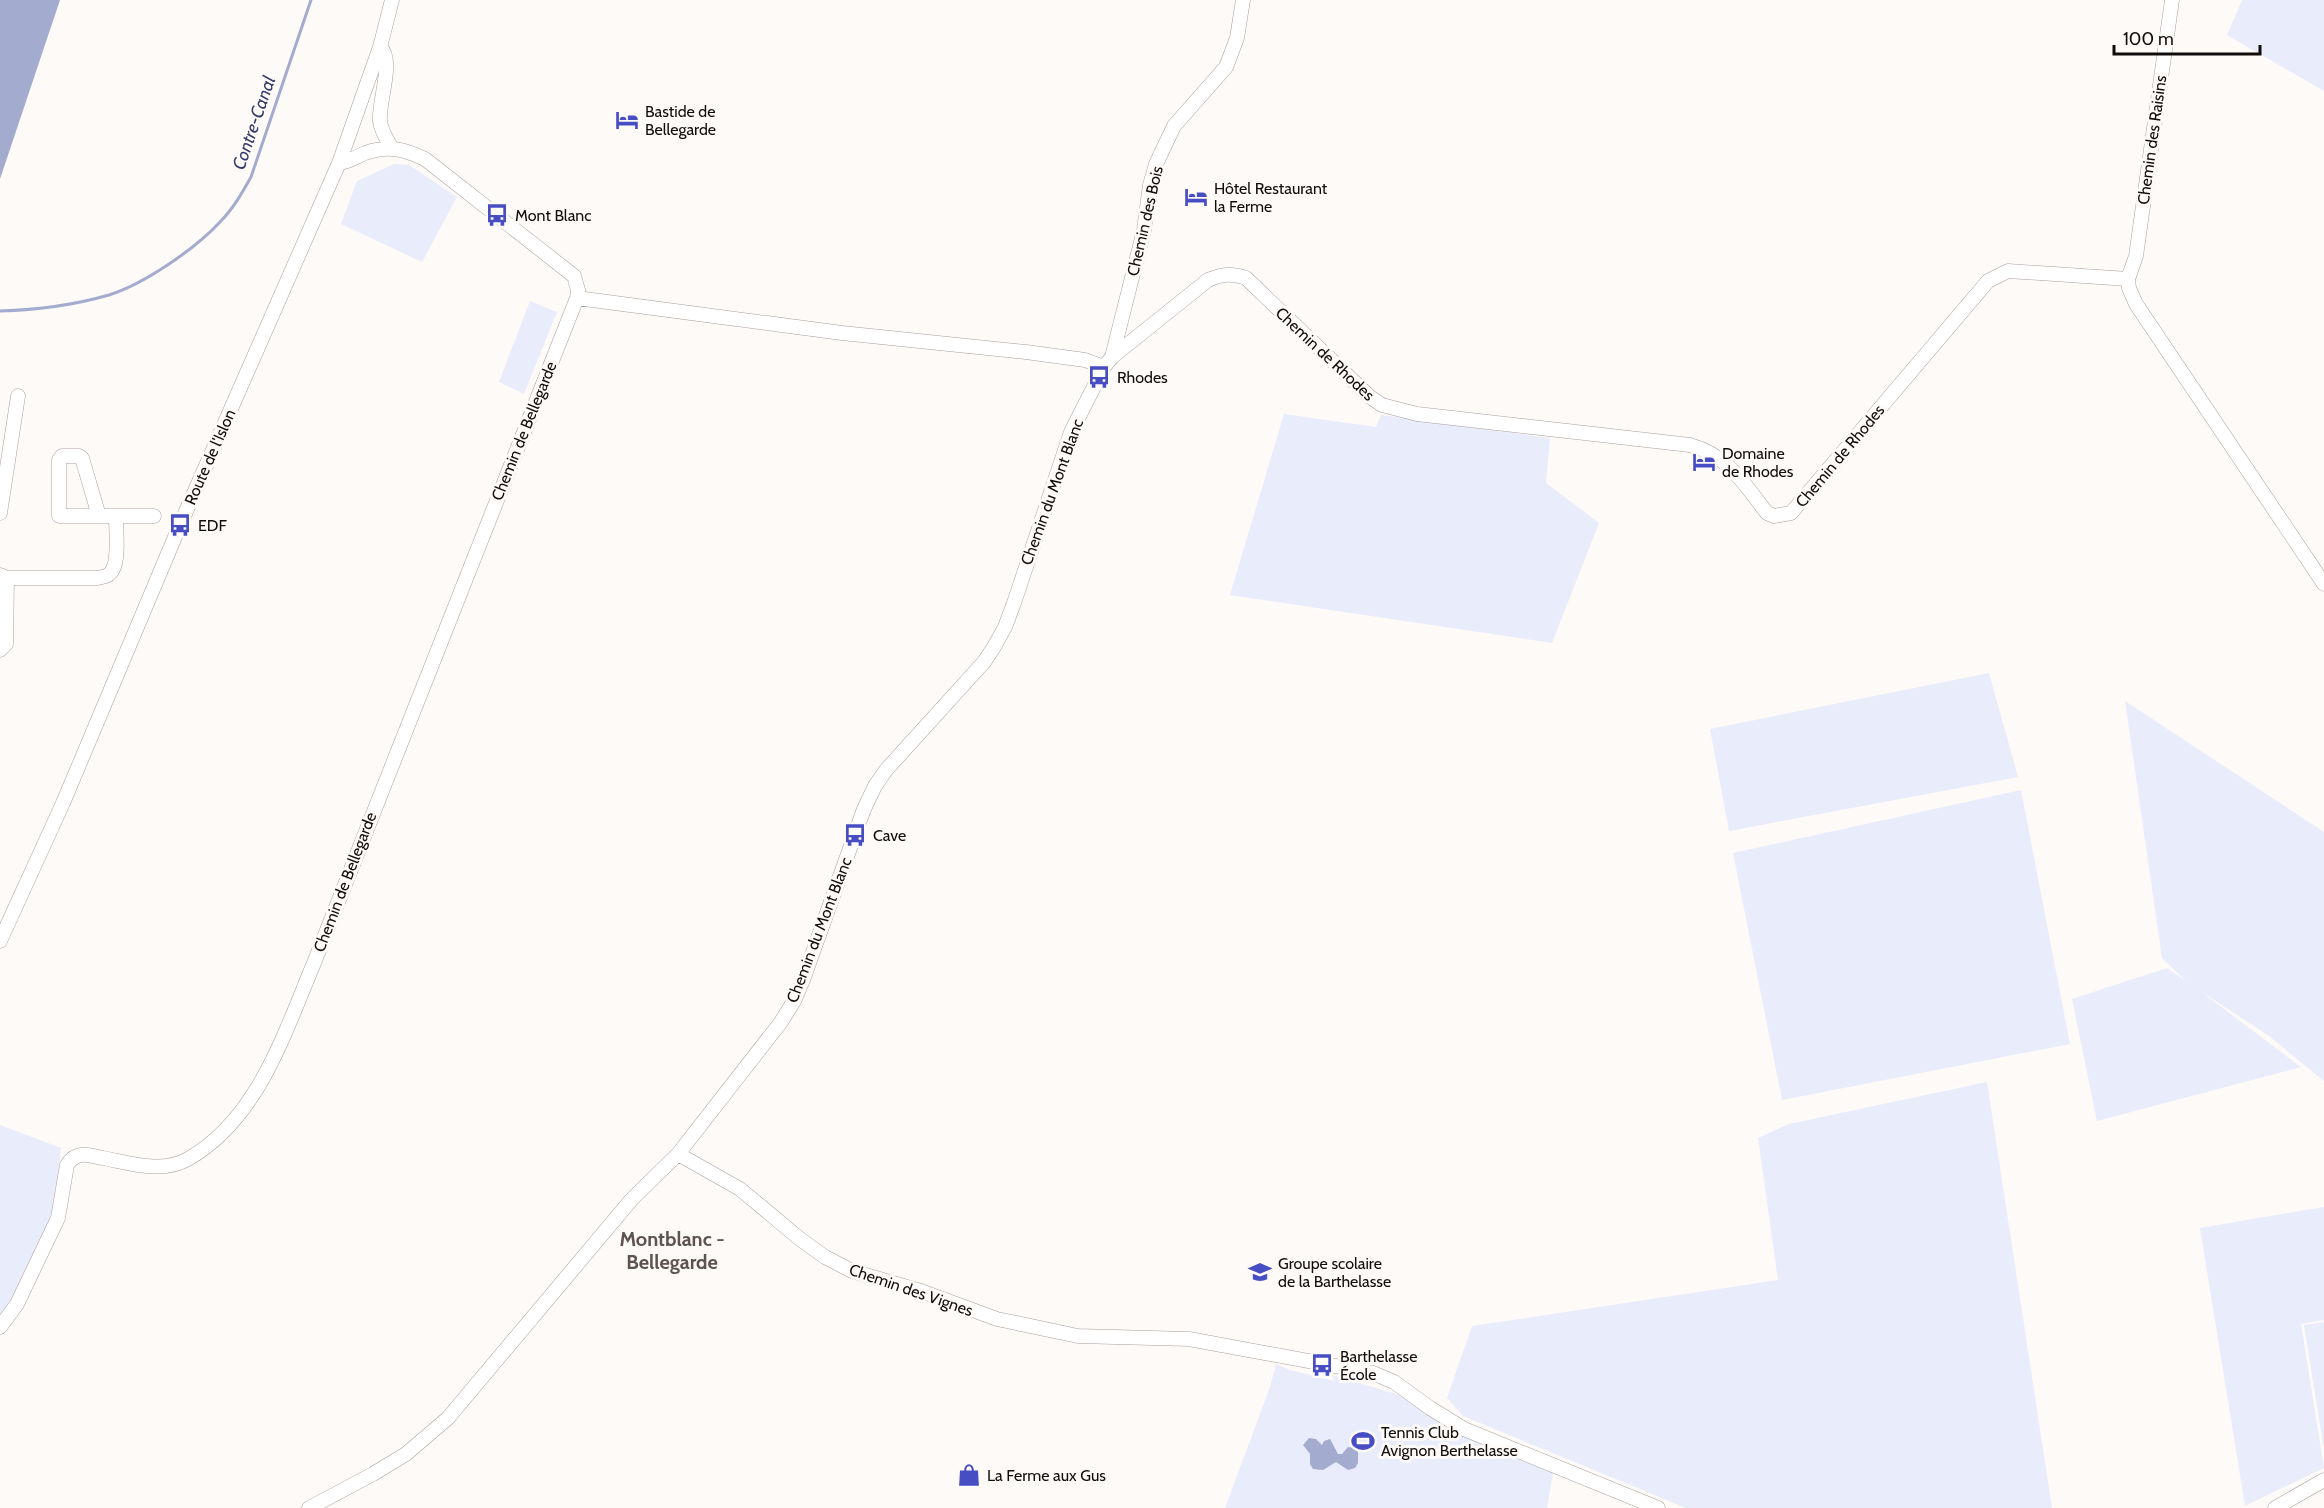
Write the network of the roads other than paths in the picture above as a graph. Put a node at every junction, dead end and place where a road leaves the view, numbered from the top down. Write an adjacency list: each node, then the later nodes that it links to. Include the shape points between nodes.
1 (392, 0): 4 (street, Route de l'Islon)
2 (1243, 0): 9 (street, Chemin des Bois, via 1237,38 1226,67 1174,126 1156,164 1144,230)
3 (2172, 0): 7 (street, Chemin des Raisins, via 2136,255)
4 (380, 48): 5 (street, via 386,62 380,122); 6 (street, Route de l'Islon)
5 (391, 147): 6 (street); 8 (street, via 424,159 574,276)
6 (339, 163): 18 (street, Route de l'Islon)
7 (2128, 279): 9 (street, Chemin de Rhodes, via 2008,271 1988,281 1791,513 1783,516 1767,513 1725,462 1705,449 1417,414 1382,405 1370,398 1246,278 1235,274 1221,274 1208,280); 16 (street, via 2136,304)
8 (577, 298): 9 (street, via 842,333); 20 (street, Chemin de Bellegarde, via 314,963 264,1077 230,1123 186,1160 157,1167 82,1154 71,1159 57,1218 17,1304)
9 (1108, 362): 19 (street, Chemin du Mont Blanc, via 1071,432 1005,627 984,662 874,786 794,1001)
10 (18, 396): 11 (street)
11 (0, 513)
12 (99, 516): 12 (street, via 82,458 62,456 58,516); 14 (street)
13 (154, 516): 14 (street)
14 (116, 517): 15 (street, via 116,561 107,576)
15 (4, 577): 17 (street, via 6,644)
16 (2324, 584)
17 (0, 650)
18 (0, 941)
19 (678, 1154): 22 (street, via 632,1199 448,1418 406,1454); 23 (street, Chemin des Vignes, via 740,1189 800,1239 852,1271 1016,1324 1097,1337 1189,1339 1373,1374 1394,1382 1464,1429)
20 (0, 1327)
21 (2324, 1480): 24 (street)
22 (309, 1508)
23 (1658, 1508)
24 (2275, 1508)

